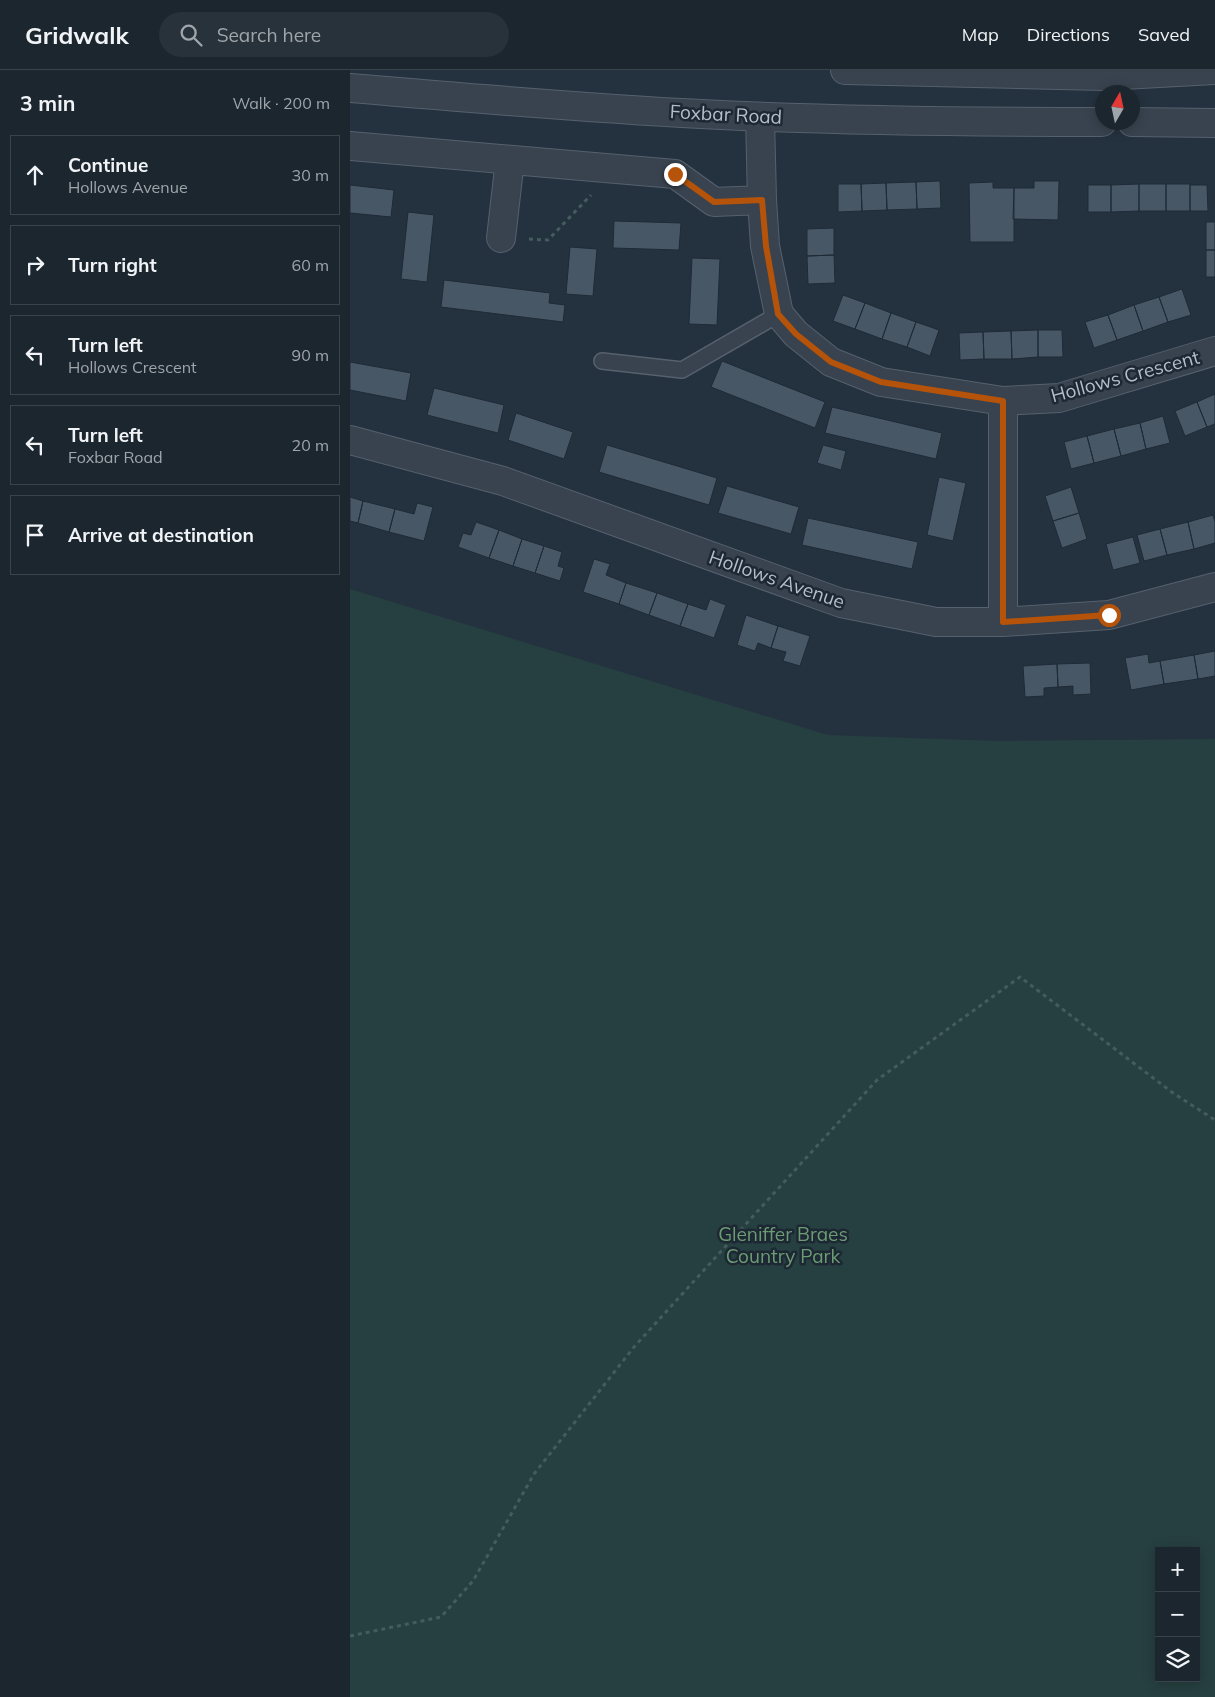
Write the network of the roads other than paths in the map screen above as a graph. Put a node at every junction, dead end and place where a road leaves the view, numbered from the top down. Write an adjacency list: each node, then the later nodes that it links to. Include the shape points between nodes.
1 (845, 70): 2 (street, via 1104,76)
2 (1215, 70)
3 (350, 88): 4 (street, Foxbar Road)
4 (760, 117): 5 (street, Foxbar Road); 10 (street)
5 (1095, 122)
6 (1140, 122): 7 (street)
7 (1215, 123)
8 (350, 146): 9 (street)
9 (510, 160): 10 (street, via 675,174 714,202); 11 (street)
10 (762, 200): 12 (street)
11 (501, 238)
12 (778, 314): 14 (lane, via 682,370); 15 (street, Hollows Crescent, via 796,334 831,362 881,382)
13 (1215, 351): 15 (street, Hollows Crescent, via 1059,398)
14 (602, 361)
15 (1003, 401): 18 (street)
16 (350, 440): 18 (street, Hollows Avenue, via 503,481 841,603 936,622)
17 (1215, 586): 18 (street, Hollows Avenue, via 1109,615)
18 (1003, 622)

